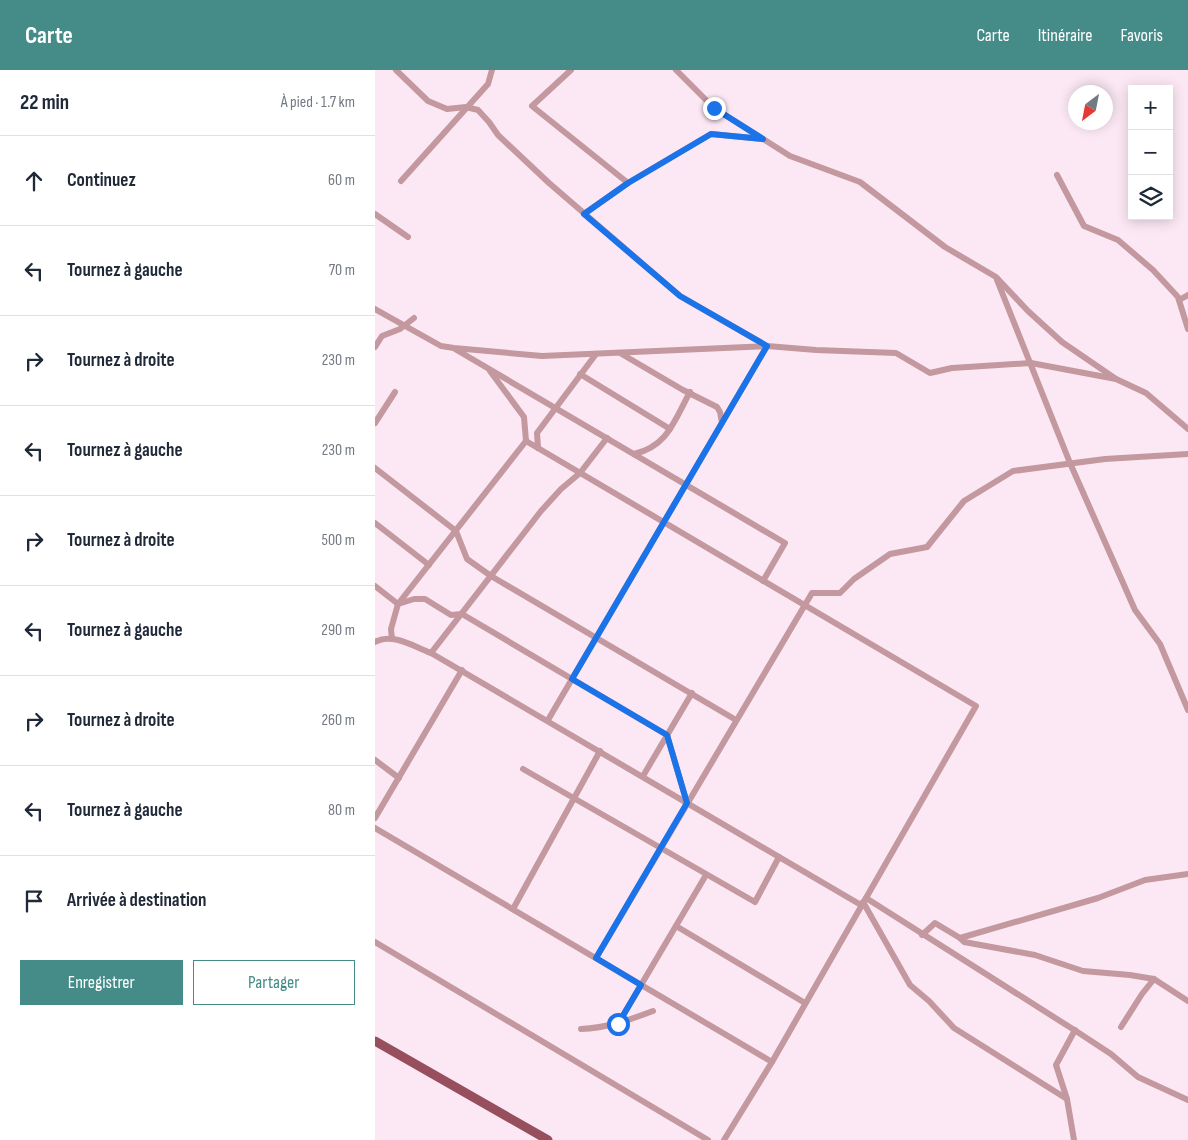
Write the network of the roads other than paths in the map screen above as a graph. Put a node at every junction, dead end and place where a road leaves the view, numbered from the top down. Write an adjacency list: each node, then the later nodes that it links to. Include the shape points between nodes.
1 (396, 70): 7 (street, via 428,101 447,110)
2 (492, 70): 7 (street, via 488,84)
3 (571, 70): 11 (street, via 532,106)
4 (676, 70): 6 (street)
5 (683, 70): 6 (street)
6 (687, 81): 8 (street, via 714,108)
7 (466, 107): 10 (street); 13 (street, via 478,110 498,135)
8 (763, 139): 11 (street, via 711,134); 15 (street, via 790,156 860,182 945,247)
9 (1057, 175): 17 (street, via 1084,226 1118,240 1153,270)
10 (401, 181)
11 (628, 183): 13 (street)
12 (375, 214): 14 (street)
13 (584, 214): 22 (street, via 680,296)
14 (408, 237)
15 (996, 277): 27 (street); 30 (street, via 1062,342)
16 (1188, 295): 17 (street)
17 (1179, 300): 21 (street)
18 (375, 309): 20 (street)
19 (414, 318): 20 (street)
20 (403, 326): 23 (street, via 382,336); 24 (street, via 441,346)
21 (1188, 328)
22 (767, 346): 25 (street); 27 (street, via 896,353 930,373 952,368); 35 (street)
23 (375, 348)
24 (454, 348): 26 (street, via 542,356); 28 (street)
25 (619, 353): 26 (street); 32 (street)
26 (596, 354): 29 (street)
27 (1031, 363): 30 (street); 43 (street)
28 (488, 368): 33 (street); 39 (street, via 524,417)
29 (580, 374): 33 (street); 36 (street)
30 (1116, 379): 37 (street, via 1147,393)
31 (395, 392): 34 (street)
32 (689, 392): 35 (street, via 717,407); 36 (street)
33 (555, 408): 38 (street); 40 (street, via 537,433)
34 (375, 423)
35 (722, 423): 46 (street)
36 (670, 429): 41 (street, via 656,446)
37 (1188, 430)
38 (607, 438): 41 (street); 45 (street)
39 (526, 441): 40 (street); 49 (street)
40 (538, 448): 45 (street)
41 (634, 454): 46 (street)
42 (1188, 454): 43 (street)
43 (1070, 462): 55 (street, via 1013,471 964,501 927,547 890,554 840,593 812,593); 64 (street, via 1135,610 1160,644)
44 (375, 468): 49 (street)
45 (580, 473): 48 (street); 51 (street, via 548,504)
46 (686, 485): 48 (street); 52 (street, via 785,543)
47 (375, 523): 50 (street)
48 (664, 523): 52 (street); 57 (street)
49 (456, 531): 50 (street); 51 (street, via 467,559)
50 (429, 565): 54 (street)
51 (491, 576): 56 (street); 57 (street)
52 (763, 581): 55 (street)
53 (375, 586): 54 (street)
54 (399, 604): 56 (street, via 425,599 451,615); 58 (street, via 391,629)
55 (804, 605): 66 (street); 81 (street, via 976,706)
56 (463, 614): 60 (street); 62 (street)
57 (597, 638): 62 (street); 63 (street)
58 (392, 639): 59 (street); 60 (street)
59 (375, 642)
60 (431, 653): 61 (street)
61 (462, 670): 65 (street); 72 (street)
62 (572, 679): 65 (street); 67 (street)
63 (692, 693): 66 (street); 67 (street)
64 (1188, 710)
65 (548, 720): 68 (street)
66 (736, 720): 74 (street)
67 (667, 735): 71 (street); 74 (street)
68 (600, 751): 71 (street); 73 (street)
69 (375, 760): 72 (street)
70 (523, 769): 73 (street)
71 (643, 776): 74 (street)
72 (399, 778): 75 (street)
73 (574, 798): 77 (street); 82 (street)
74 (687, 803): 77 (street); 78 (street)
75 (375, 818)
76 (375, 828): 82 (street)
77 (661, 848): 79 (street); 87 (street)
78 (779, 857): 79 (street, via 755,902); 81 (street)
79 (706, 874): 83 (street)
80 (1188, 874): 85 (street, via 1145,880 1098,898)
81 (864, 902): 84 (street); 91 (street); 99 (street, via 910,985 929,1000 954,1028)
82 (513, 909): 87 (street)
83 (675, 926): 89 (street); 91 (street)
84 (922, 935): 85 (street, via 935,923); 96 (street)
85 (960, 938): 88 (street, via 964,942 1035,955 1083,971)
86 (375, 942): 102 (street)
87 (596, 958): 89 (street)
88 (1154, 979): 90 (street); 94 (street)
89 (641, 985): 93 (street); 98 (street)
90 (1188, 1001)
91 (805, 1003): 98 (street)
92 (653, 1011): 93 (street)
93 (618, 1024): 95 (street)
94 (1121, 1028)
95 (581, 1029)
96 (1075, 1030): 99 (street, via 1057,1065); 100 (street, via 1138,1077)
97 (375, 1041): 101 (main road)
98 (772, 1062): 103 (street)
99 (1067, 1099): 104 (street)
100 (1188, 1100)
101 (548, 1140)
102 (708, 1140)
103 (724, 1140)
104 (1074, 1140)

